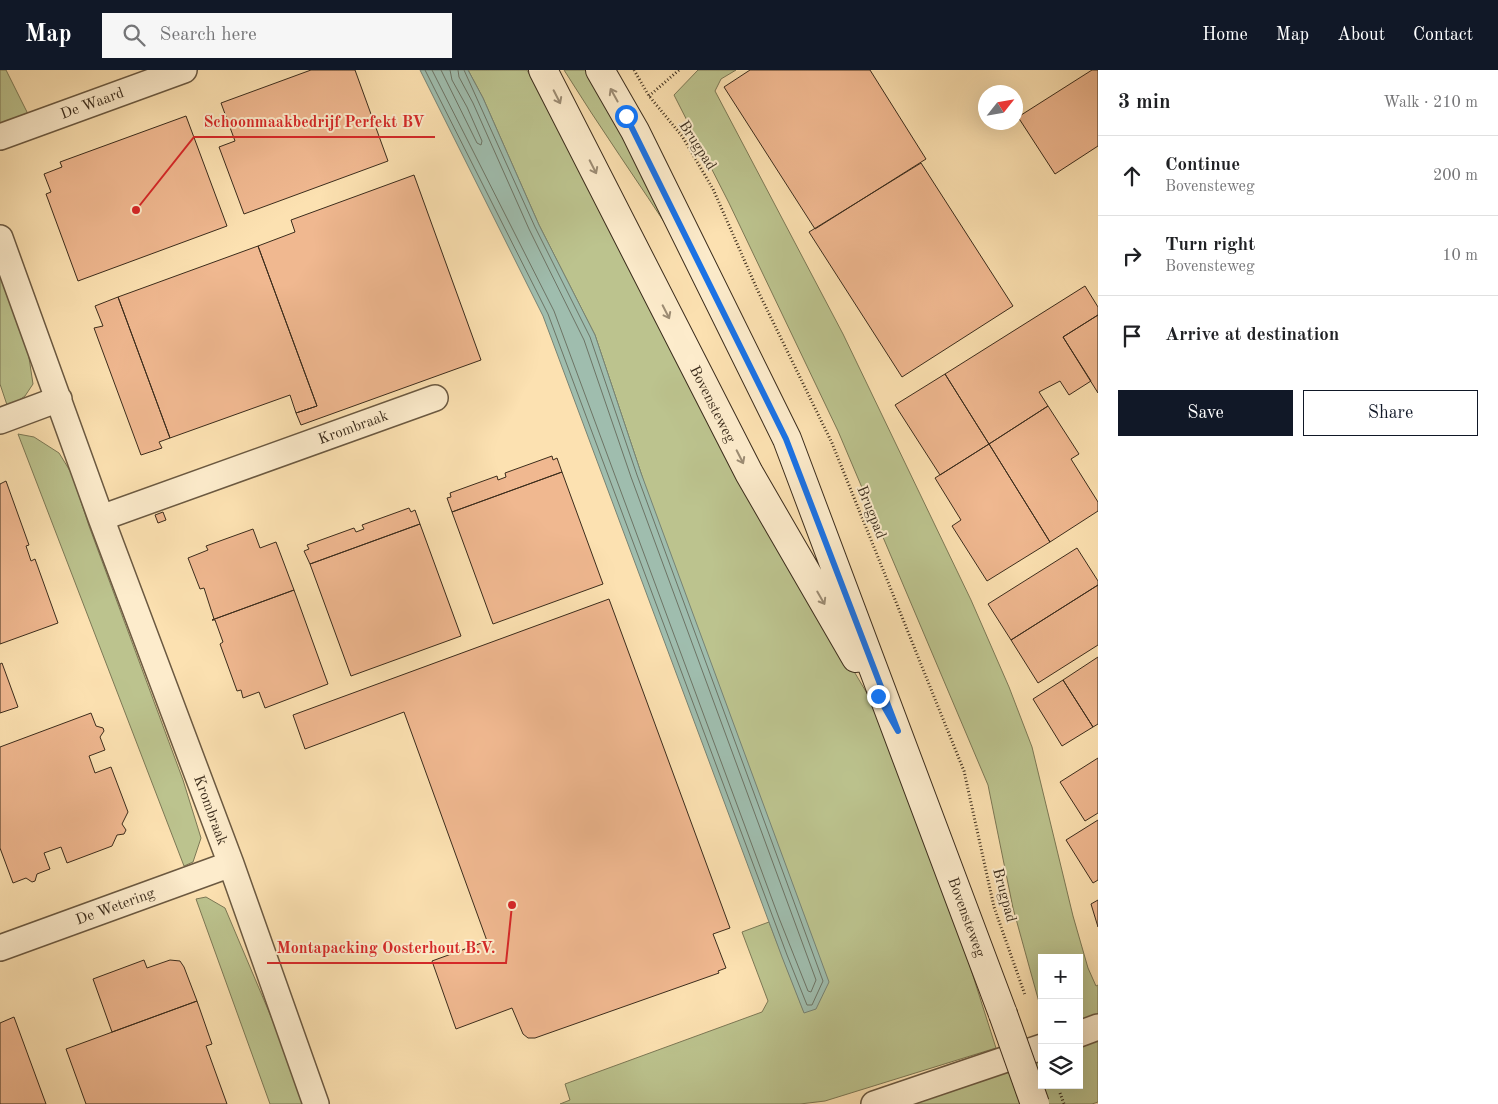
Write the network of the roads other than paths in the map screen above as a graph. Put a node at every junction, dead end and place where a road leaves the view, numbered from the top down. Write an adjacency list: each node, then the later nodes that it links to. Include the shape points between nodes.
1 (184, 70): 4 (street, De Waard)
2 (543, 70): 10 (main road, Bovensteweg, one-way to 10, via 749,473)
3 (600, 70): 10 (main road, Bovensteweg, one-way to 3, via 786,439 635,131)
4 (0, 137)
5 (0, 238): 7 (street, Krombraak)
6 (435, 398): 9 (street, Krombraak)
7 (59, 399): 8 (street); 9 (street, Krombraak)
8 (0, 421)
9 (102, 518): 11 (street, Krombraak)
10 (898, 731): 18 (main road, Bovensteweg, bridge, via 1015,1007)
11 (231, 864): 12 (street, De Wetering); 16 (street, Krombraak)
12 (0, 948)
13 (1098, 1028): 14 (street)
14 (1083, 1033)
15 (1038, 1048): 17 (street)
16 (316, 1104)
17 (874, 1104)
18 (1035, 1104)

